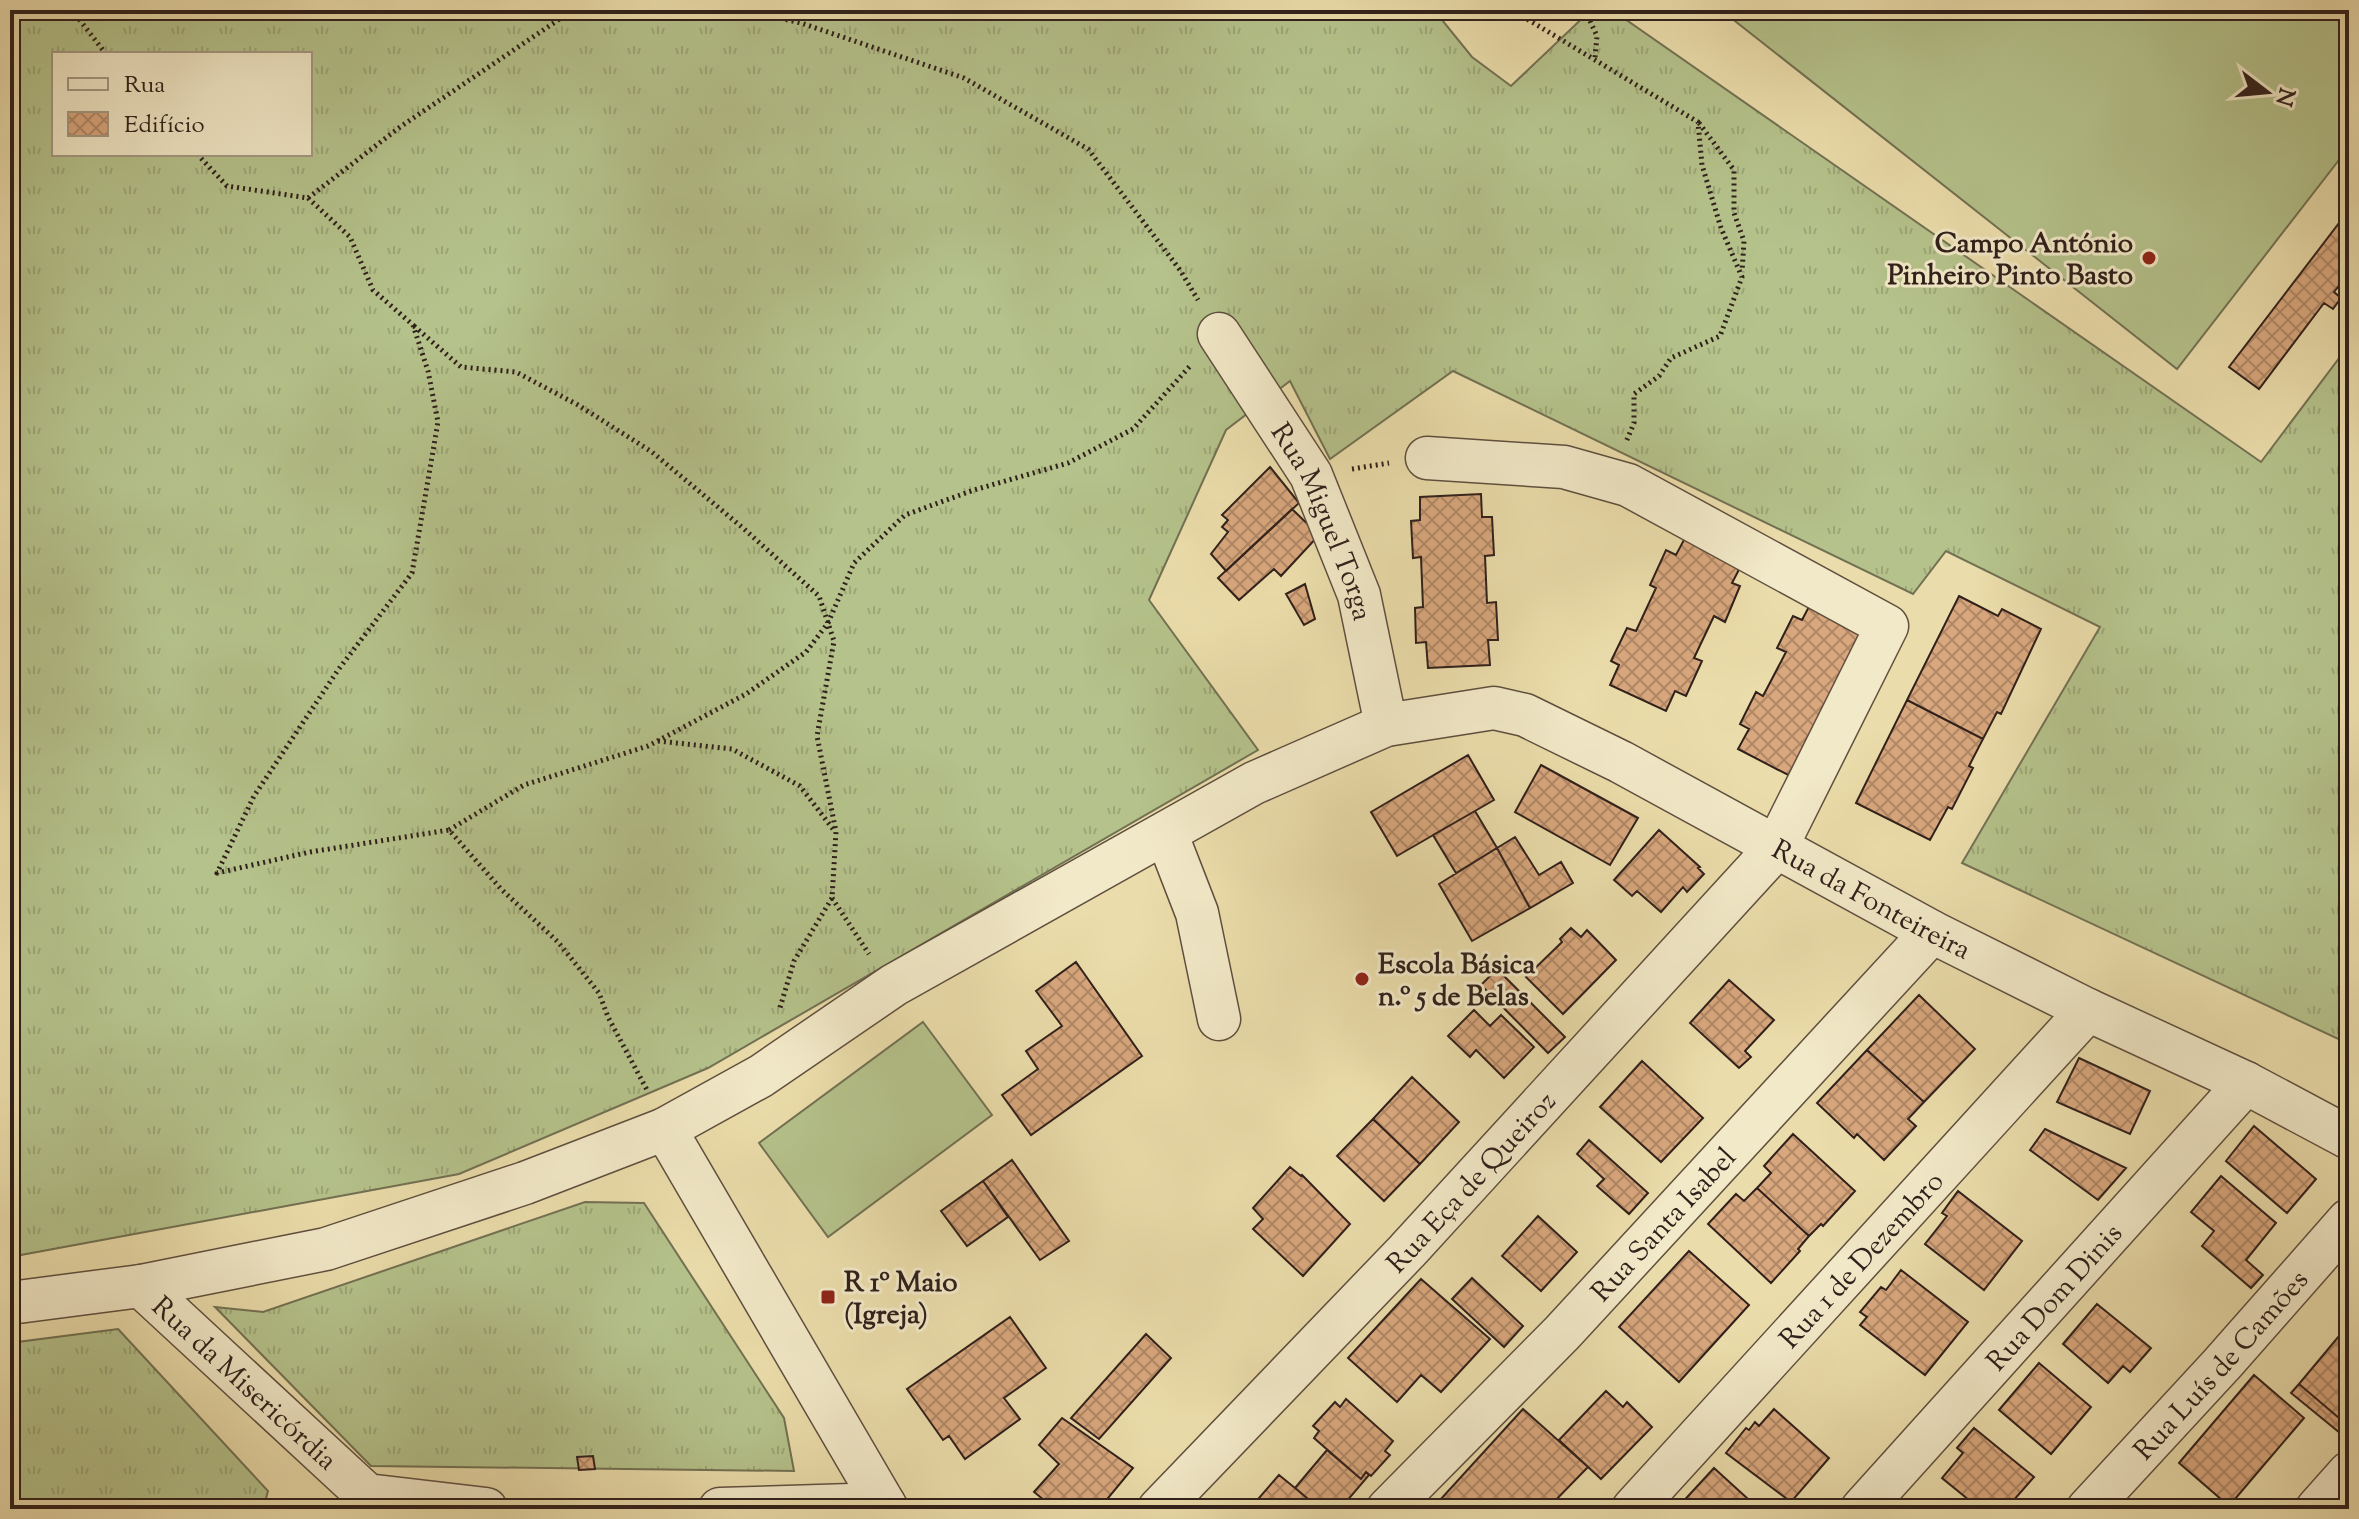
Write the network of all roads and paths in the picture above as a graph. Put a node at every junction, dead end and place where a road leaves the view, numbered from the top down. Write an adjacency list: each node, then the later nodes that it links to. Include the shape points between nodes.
1 (72, 10): 6 (path)
2 (591, 10): 10 (path, via 564,16 400,127)
3 (745, 10): 13 (path, via 801,23 964,78 1088,149 1180,270)
4 (1512, 10): 7 (path)
5 (1585, 10): 7 (path, via 1597,36)
6 (104, 52)
7 (1595, 58): 8 (path)
8 (1698, 122): 11 (path, via 1702,165); 11 (path, via 1734,170 1734,213 1744,241)
9 (199, 156): 10 (path, via 227,186)
10 (308, 198): 12 (path, via 350,237 373,290)
11 (1742, 277): 16 (path, via 1720,336 1671,358 1659,376 1634,394 1634,423)
12 (413, 325): 17 (path, via 461,367 516,372 652,452 819,596); 20 (path, via 438,422 412,573 338,670 254,796 217,873)
13 (1219, 334): 15 (street, Rua Miguel Torga); 17 (path, via 1133,429 1068,463 905,515 854,563)
14 (1427, 458): 15 (path); 16 (street, via 1564,467)
15 (1311, 475): 18 (street, Rua Miguel Torga, via 1359,595)
16 (1609, 479): 23 (street, Rua Eça de Queiroz, via 1887,626)
17 (828, 623): 19 (path, via 806,652 746,694); 21 (path, via 834,641 817,736)
18 (1386, 725): 22 (street, Rua da Fonteireira, via 1254,783); 23 (street, Rua da Fonteireira, via 1494,708 1525,715)
19 (657, 741): 20 (path, via 524,785); 21 (path, via 732,749 800,786)
20 (449, 830): 31 (path, via 558,942 599,993)
21 (836, 832): 24 (path)
22 (1166, 833): 26 (street, Rua da Fonteireira); 29 (street, via 1197,913)
23 (1776, 848): 25 (street, Rua da Fonteireira); 40 (street, Rua Eça de Queiroz, via 1407,1251)
24 (832, 898): 26 (path); 28 (path, via 794,961)
25 (1932, 932): 27 (street, Rua da Fonteireira); 41 (street, Rua Santa Isabel, via 1562,1333)
26 (894, 985): 31 (street, Rua da Fonteireira, via 761,1076)
27 (2088, 1010): 30 (street, Rua da Fonteireira); 42 (street, Rua 1 de Dezembro)
28 (778, 1017)
29 (1219, 1019)
30 (2246, 1083): 32 (street, Rua da Fonteireira); 43 (street, Rua Dom Dinis)
31 (665, 1129): 34 (street, Rua da Fonteireira, via 525,1183 326,1249); 37 (street)
32 (2349, 1138)
33 (2349, 1220): 44 (street, Rua Luís de Camões)
34 (141, 1286): 35 (street, Rua da Fonteireira); 38 (street, Rua da Misericórdia, via 367,1495)
35 (10, 1303)
36 (2349, 1473): 45 (street)
37 (885, 1507): 39 (street)
38 (486, 1509)
39 (720, 1509)
40 (1159, 1509)
41 (1388, 1509)
42 (1633, 1509)
43 (1862, 1509)
44 (2088, 1509)
45 (2317, 1509)

